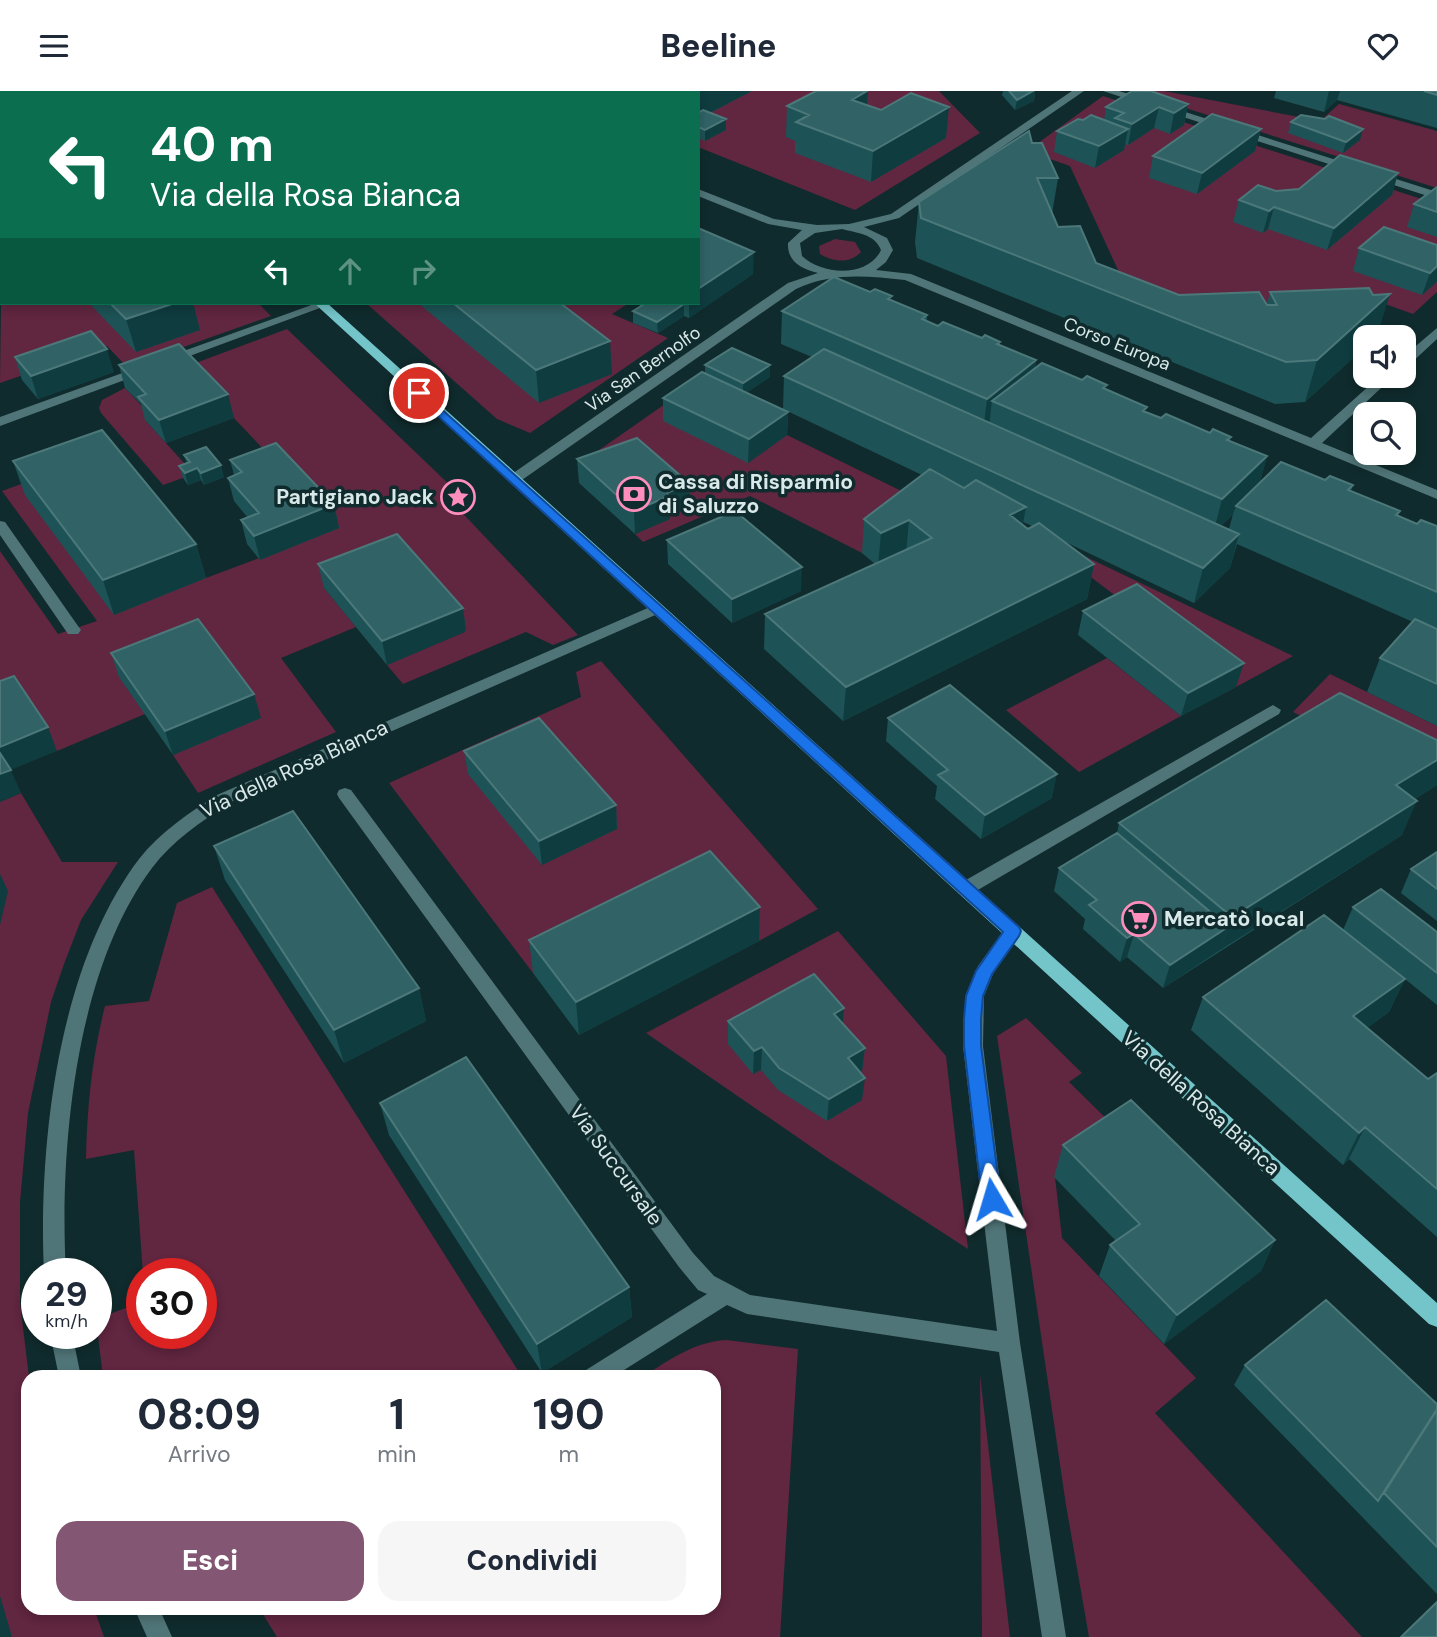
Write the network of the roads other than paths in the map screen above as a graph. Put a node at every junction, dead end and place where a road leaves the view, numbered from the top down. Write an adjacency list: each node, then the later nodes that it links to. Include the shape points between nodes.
1 (1079, 91): 5 (street)
2 (1108, 91): 4 (street)
3 (700, 193): 6 (street)
4 (1437, 196)
5 (895, 216): 7 (street); 9 (street, via 883,231)
6 (772, 222): 8 (street); 10 (street)
7 (851, 227): 8 (street); 9 (street)
8 (819, 228): 10 (street)
9 (883, 239): 11 (street, via 888,247)
10 (794, 243): 12 (street, via 793,252)
11 (886, 257): 13 (street); 15 (street, Corso Europa)
12 (801, 261): 14 (street, Corso Europa); 16 (street, via 800,277)
13 (862, 272): 14 (street, Corso Europa); 15 (street, Corso Europa)
14 (833, 273): 16 (street, Via San Bernolfo)
15 (907, 277): 23 (street, Corso Europa)
16 (792, 286): 24 (street, Via San Bernolfo)
17 (318, 305): 22 (street, Via della Rosa Bianca)
18 (322, 305): 24 (main road, Via della Rosa Bianca)
19 (1437, 332): 20 (street)
20 (1416, 351)
21 (1375, 388): 23 (street)
22 (0, 422)
23 (1313, 444): 25 (street, Corso Europa)
24 (514, 479): 27 (main road, Via della Rosa Bianca)
25 (1437, 495)
26 (0, 525): 28 (street)
27 (657, 609): 31 (main road, Via della Rosa Bianca); 33 (street, Via della Rosa Bianca, via 223,799 185,821 156,850 116,909 82,995 62,1101)
28 (73, 630)
29 (1273, 710): 31 (street)
30 (345, 793): 34 (street, Via Succursale, via 686,1260)
31 (965, 889): 32 (main road, Via della Rosa Bianca)
32 (1013, 931): 35 (main road, Via della Rosa Bianca); 36 (street, via 985,971 975,996 972,1046)
33 (55, 1258)
34 (724, 1295): 36 (street, Via Succursale, via 772,1309); 39 (street)
35 (1437, 1317)
36 (1009, 1343): 42 (street)
37 (64, 1349): 38 (street)
38 (69, 1370)
39 (605, 1370)
40 (149, 1615): 41 (street)
41 (160, 1637)
42 (1054, 1637)

